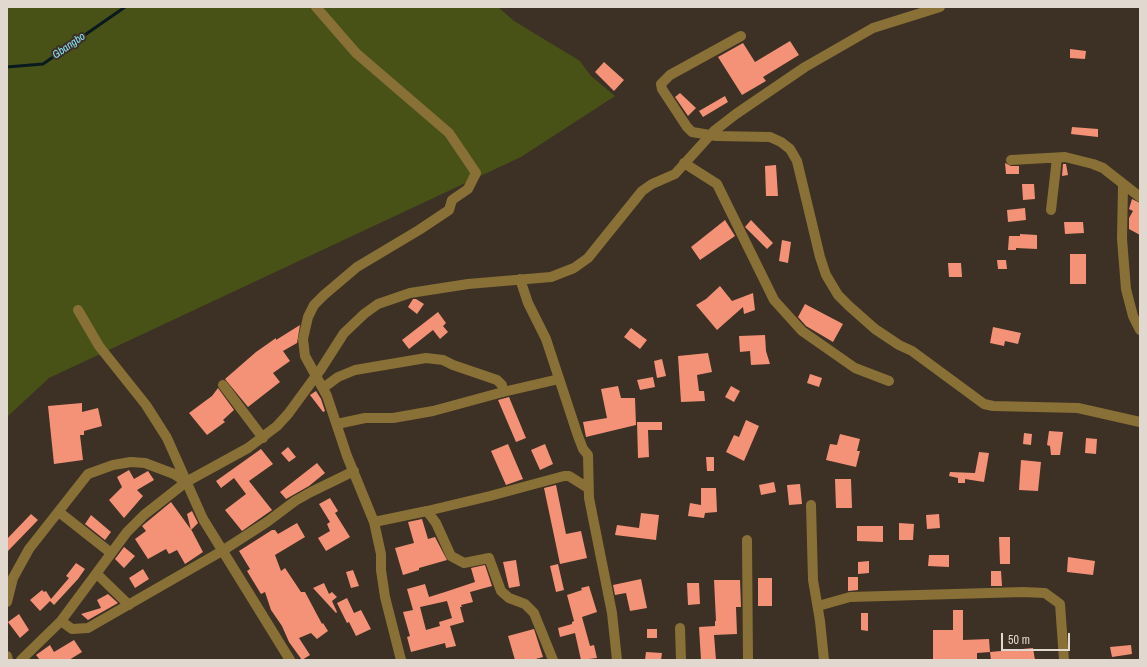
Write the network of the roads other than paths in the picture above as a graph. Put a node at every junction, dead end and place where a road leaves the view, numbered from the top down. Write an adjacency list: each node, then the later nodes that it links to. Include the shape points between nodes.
1 (316, 7): 14 (street, via 356,53 449,133 476,174 468,188 452,200 449,210 357,267 314,306 308,317 303,348)
2 (940, 7): 4 (street, via 873,28 805,67)
3 (741, 36): 4 (street, via 670,75 661,84 687,127 692,132)
4 (708, 136): 7 (street); 20 (street, via 770,137 786,145 797,161 820,257 826,275 838,295 875,329 912,351 977,401 993,406 1078,408)
5 (1057, 158): 6 (street); 8 (street, via 1103,168); 10 (street)
6 (1012, 160)
7 (684, 163): 11 (street, via 675,174 642,191 581,264 551,277); 16 (street, via 717,184 774,300 802,330 855,368)
8 (1123, 186): 9 (street); 13 (street, via 1122,239 1126,289 1133,316)
9 (1140, 197)
10 (1051, 210)
11 (520, 278): 14 (street, via 428,289 394,297 378,304 353,322); 15 (street, via 528,303 546,339)
12 (78, 310): 24 (street, via 99,346 146,405 167,438)
13 (1140, 330)
14 (316, 376): 18 (street); 22 (street, via 288,414)
15 (559, 379): 19 (street); 25 (street, via 580,443 588,455)
16 (889, 381)
17 (223, 385): 22 (street)
18 (323, 388): 19 (street, via 338,377 356,370 426,358 444,360 453,366 497,380 502,385); 21 (street)
19 (503, 392): 21 (street, via 433,411 393,418 365,418)
20 (1140, 422)
21 (337, 424): 23 (street)
22 (263, 438): 24 (street)
23 (354, 471): 29 (street); 31 (street, via 295,501)
24 (186, 482): 28 (street, via 174,474 145,463 113,465 88,474); 31 (street, via 203,519); 32 (street, via 139,520)
25 (588, 488): 27 (street, via 569,476 564,476); 45 (street, via 612,613)
26 (811, 505): 36 (street, via 813,580)
27 (427, 510): 29 (street); 44 (street, via 451,556 464,563 487,557 491,559 501,591 509,598 525,604 534,613)
28 (59, 512): 32 (street); 34 (street, via 30,549 13,578)
29 (374, 522): 43 (street, via 381,554 385,597)
30 (747, 540): 47 (street)
31 (222, 551): 35 (street); 42 (street)
32 (112, 554): 33 (street)
33 (97, 574): 35 (street); 37 (street)
34 (7, 602)
35 (129, 605): 37 (street, via 88,628 72,629)
36 (818, 606): 48 (street); 49 (street, via 850,597 1045,593 1060,604)
37 (61, 621): 41 (street)
38 (680, 628): 46 (street)
39 (7, 656): 40 (street)
40 (8, 660)
41 (21, 660)
42 (290, 660)
43 (401, 660)
44 (553, 660)
45 (616, 660)
46 (681, 660)
47 (748, 660)
48 (824, 660)
49 (1064, 660)

